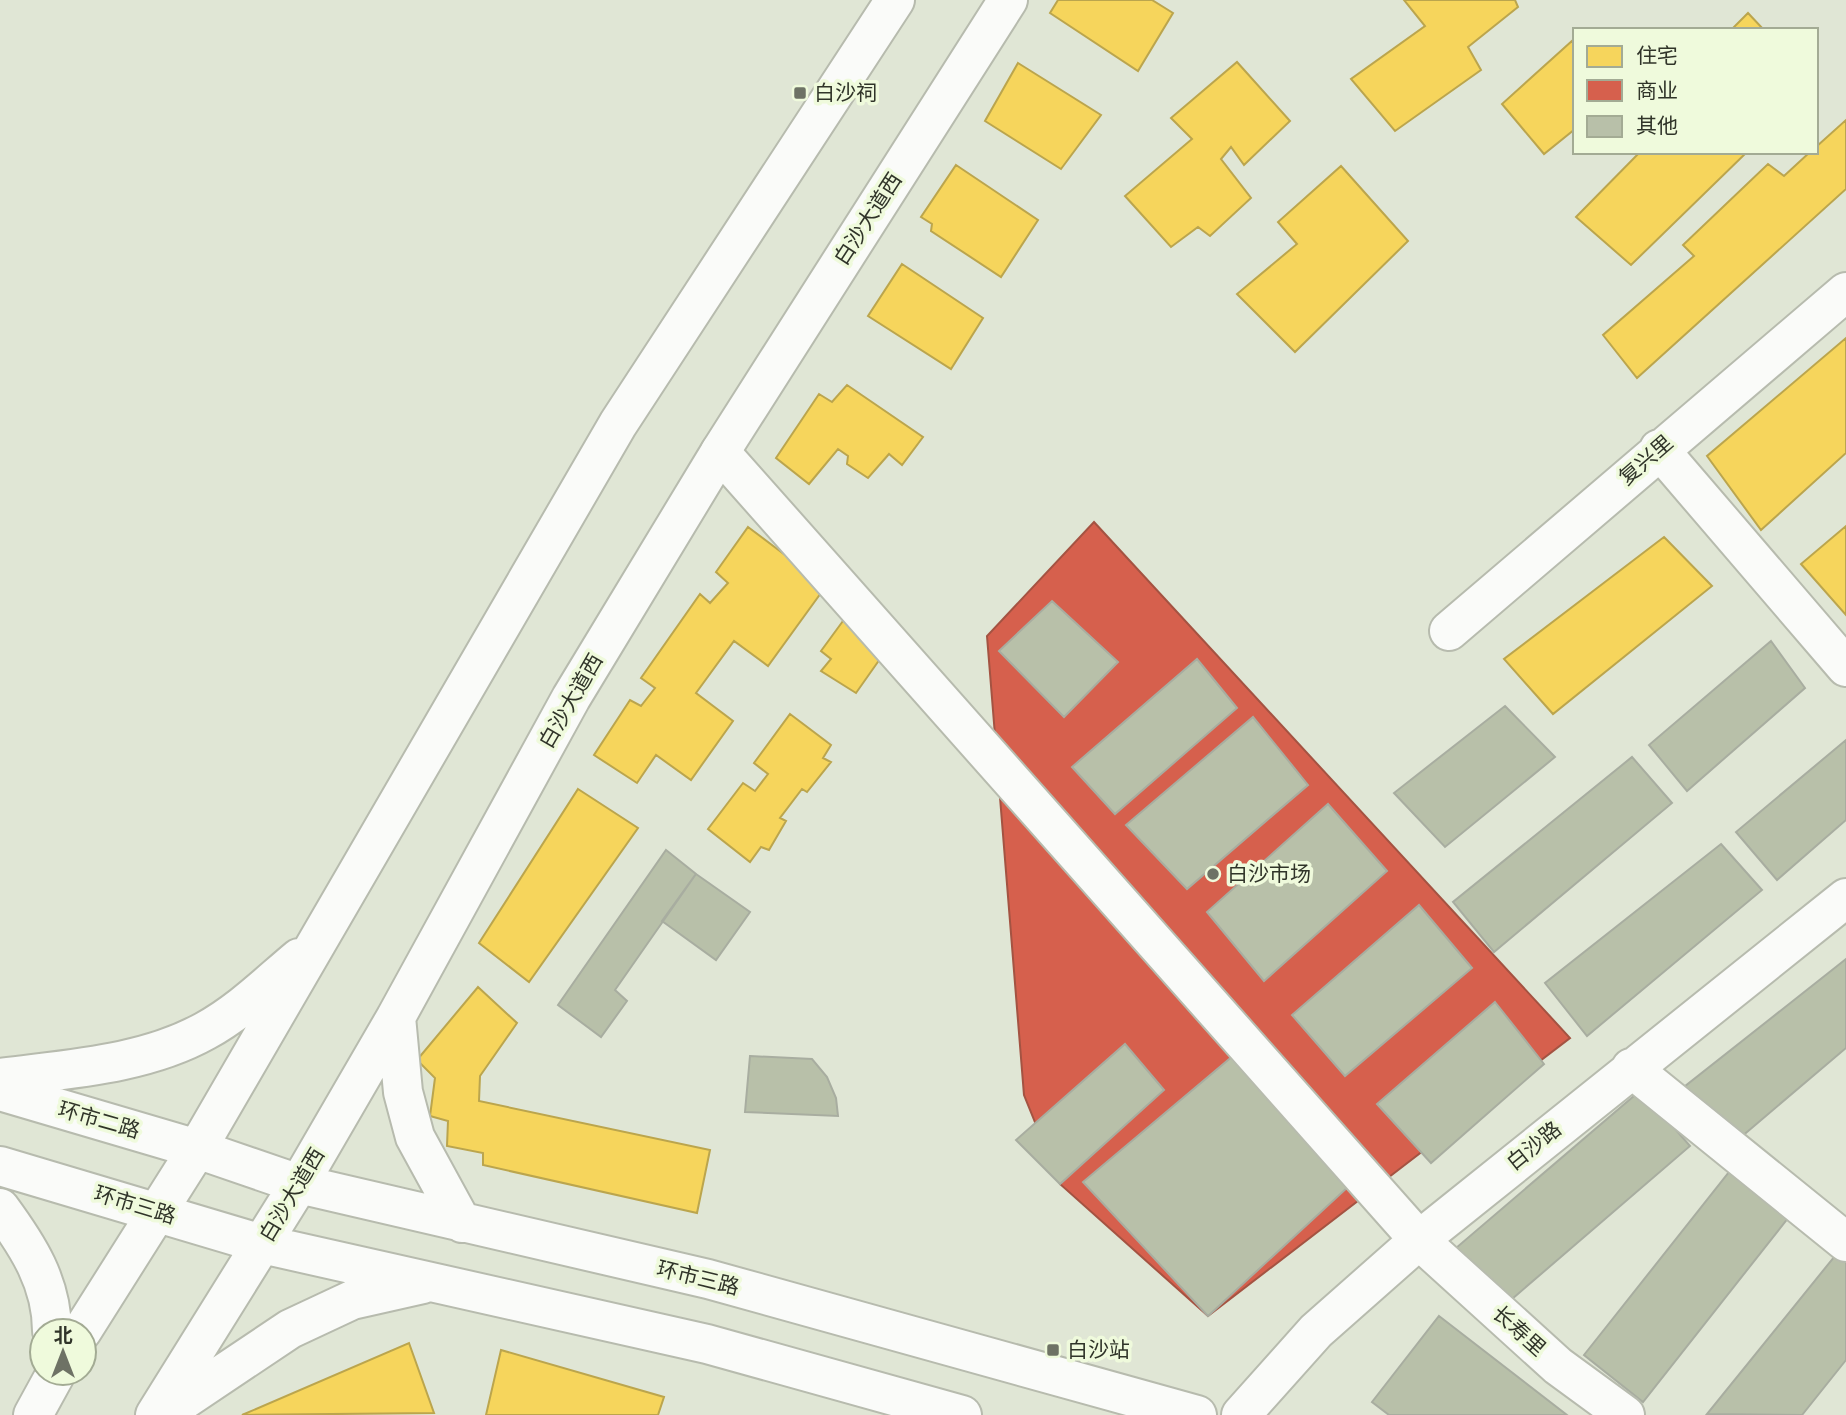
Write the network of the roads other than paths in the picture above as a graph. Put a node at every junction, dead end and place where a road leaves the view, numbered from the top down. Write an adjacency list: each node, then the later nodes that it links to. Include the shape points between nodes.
1 (895, 0): 9 (main road, via 618,424)
2 (1008, 0): 5 (main road, 白沙大道西)
3 (1846, 292): 4 (main road, 复兴里)
4 (1659, 449): 6 (main road, 复兴里); 7 (main road)
5 (720, 452): 10 (main road, 白沙大道西, via 571,698); 20 (main road, 长寿里)
6 (1449, 631)
7 (1846, 667)
8 (1846, 898): 11 (main road, 白沙路)
9 (321, 938): 12 (main road, via 235,1012 204,1032 106,1063); 14 (main road)
10 (396, 1017): 16 (main road, 白沙大道西); 19 (main road, via 403,1092 415,1137)
11 (1631, 1068): 20 (main road, 白沙路); 21 (main road)
12 (0, 1078)
13 (0, 1091): 14 (main road, 环市二路)
14 (197, 1149): 16 (main road, 环市三路); 18 (main road)
15 (0, 1166): 18 (main road, 环市三路)
16 (299, 1184): 19 (main road, 环市三路); 22 (main road, 白沙大道西)
17 (0, 1208): 24 (main road, via 40,1268)
18 (157, 1212): 22 (main road, 环市三路); 25 (main road)
19 (462, 1223): 31 (main road, 环市三路, via 708,1279)
20 (1419, 1240): 32 (main road, 白沙路, via 1316,1331); 33 (main road, 长寿里, via 1558,1366)
21 (1846, 1242)
22 (262, 1244): 23 (main road, 环市三路); 28 (main road, 白沙大道西)
23 (435, 1281): 29 (main road, via 352,1300 290,1329); 30 (main road, 环市三路, via 707,1344)
24 (52, 1317)
25 (91, 1317)
26 (47, 1387): 27 (main road)
27 (33, 1415)
28 (155, 1415)
29 (162, 1415)
30 (962, 1415)
31 (1198, 1415)
32 (1241, 1415)
33 (1625, 1415)

